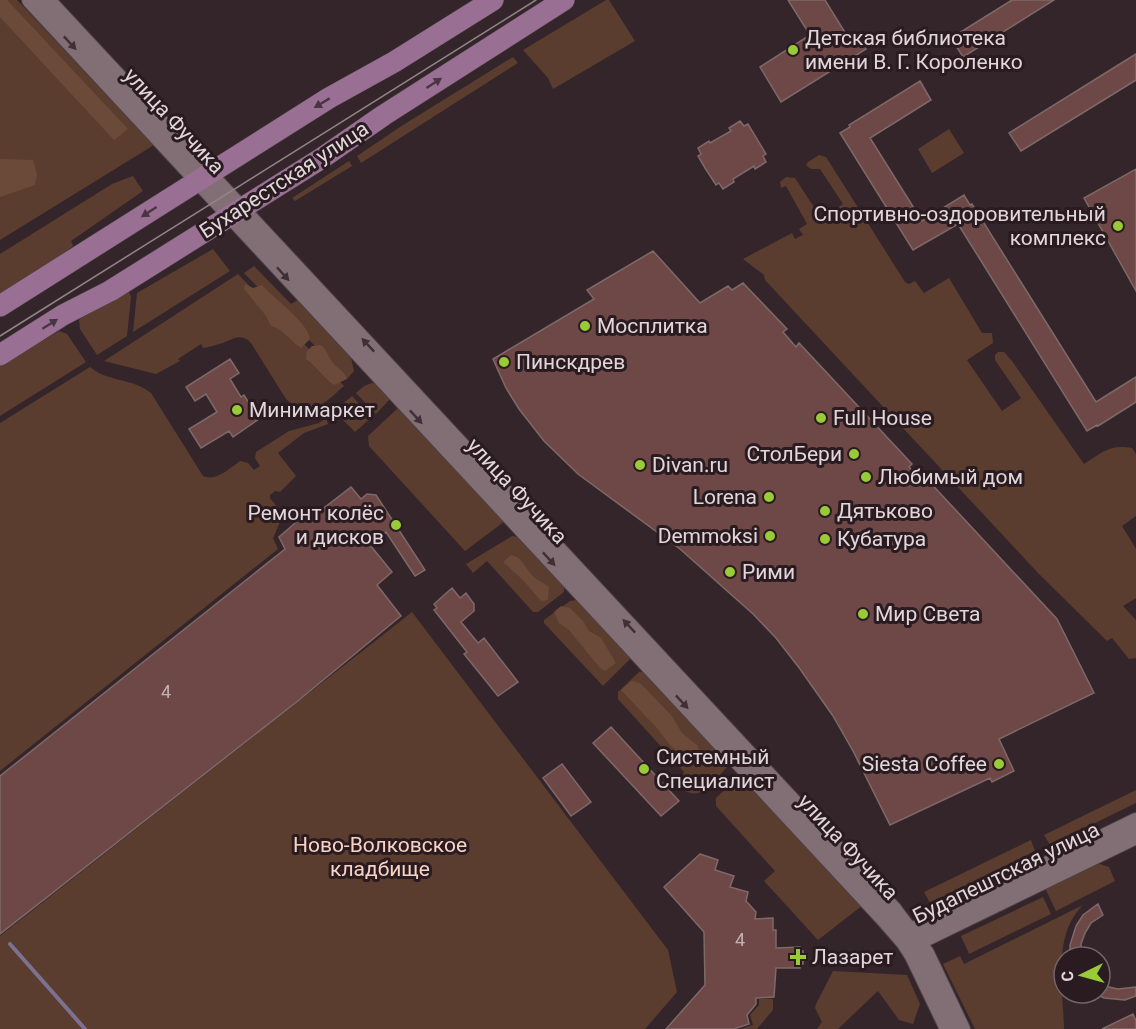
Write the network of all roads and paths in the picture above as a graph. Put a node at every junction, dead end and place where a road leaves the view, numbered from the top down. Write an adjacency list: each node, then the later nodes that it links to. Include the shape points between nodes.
1 (30, 0): 5 (street, улица Фучика, one-way to 5)
2 (47, 0): 5 (street, улица Фучика)
3 (493, 0): 5 (main road, Бухарестская улица, one-way to 5)
4 (564, 0): 6 (main road, Бухарестская улица, one-way to 4)
5 (203, 177): 6 (street, улица Фучика); 7 (main road, Бухарестская улица, one-way to 7)
6 (236, 211): 8 (main road, Бухарестская улица, one-way to 6); 11 (street, улица Фучика, via 284,275)
7 (0, 306)
8 (0, 355)
9 (1136, 822): 11 (street, Будапештская улица)
10 (1136, 836): 11 (street, Будапештская улица)
11 (911, 938): 12 (street, улица Фучика, via 920,969); 13 (street, улица Фучика, via 926,953)
12 (948, 1029)
13 (962, 1029)

